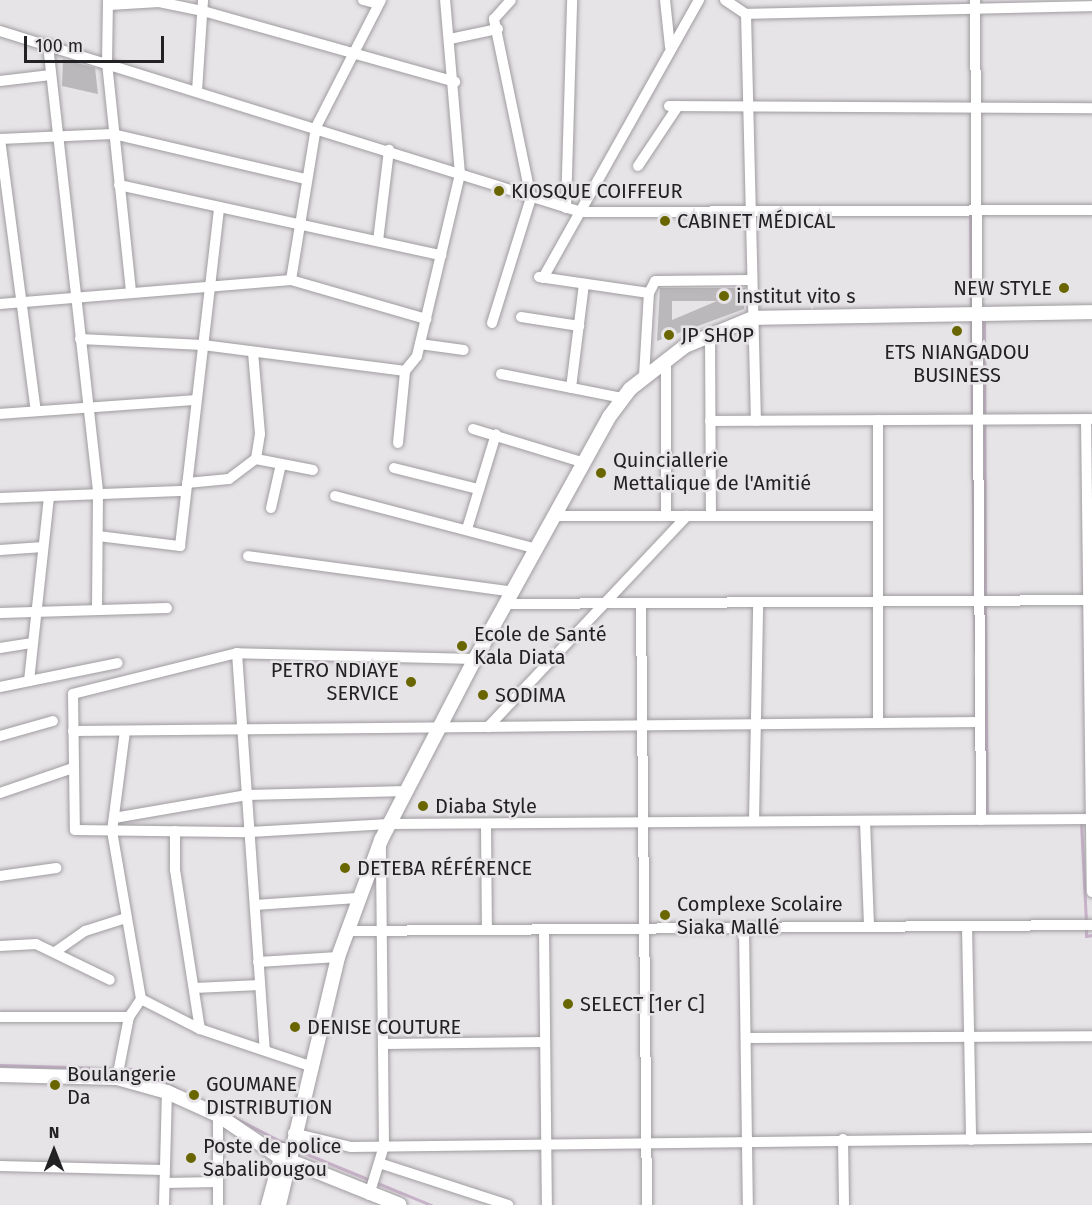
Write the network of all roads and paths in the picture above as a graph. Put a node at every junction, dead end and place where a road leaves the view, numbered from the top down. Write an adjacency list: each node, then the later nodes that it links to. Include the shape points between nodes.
1 (363, 0): 10 (street)
2 (445, 0): 17 (street)
3 (510, 0): 15 (street, via 496,14)
4 (572, 0): 40 (street)
5 (665, 0): 19 (street)
6 (699, 0): 19 (street)
7 (725, 0): 14 (street)
8 (159, 1): 9 (street); 12 (street)
9 (108, 2): 21 (street)
10 (380, 2): 20 (street)
11 (976, 4): 13 (street); 14 (street); 27 (street)
12 (203, 5): 20 (street); 25 (street)
13 (1092, 6)
14 (746, 14): 26 (street)
15 (498, 29): 17 (street); 38 (street)
16 (0, 32): 18 (street)
17 (450, 39): 24 (street)
18 (48, 45): 21 (street); 22 (street)
19 (670, 46): 44 (street)
20 (354, 53): 24 (street); 29 (street)
21 (106, 63): 25 (street); 30 (street)
22 (51, 75): 23 (street); 31 (street)
23 (0, 81)
24 (455, 82): 35 (street)
25 (197, 91): 29 (street)
26 (747, 106): 27 (street); 34 (street, via 674,106); 43 (street)
27 (976, 108): 28 (street); 41 (street)
28 (1092, 108)
29 (316, 127): 33 (street); 36 (street)
30 (113, 134): 31 (street); 36 (street); 37 (street)
31 (58, 136): 32 (street); 54 (street)
32 (0, 139): 55 (street)
33 (389, 150): 35 (street); 46 (street)
34 (638, 165)
35 (460, 174): 38 (street); 47 (street)
36 (305, 179): 45 (street)
37 (119, 185): 39 (street); 52 (street)
38 (531, 198): 40 (street); 62 (street)
39 (219, 207): 45 (street); 51 (street)
40 (566, 208): 44 (street)
41 (977, 208): 42 (street); 43 (street); 58 (street)
42 (1092, 210)
43 (748, 211): 44 (street); 49 (street)
44 (581, 212): 50 (street, via 541,277)
45 (297, 224): 46 (street); 48 (street)
46 (378, 241): 47 (street)
47 (441, 255): 61 (street)
48 (291, 280): 51 (street); 61 (street)
49 (752, 280): 53 (street, via 655,281); 60 (street)
50 (584, 284): 53 (street); 63 (street)
51 (208, 287): 52 (street); 67 (street)
52 (131, 293): 54 (street)
53 (649, 293): 73 (street)
54 (76, 298): 55 (street); 65 (street)
55 (22, 302): 56 (street); 78 (street)
56 (0, 304)
57 (1092, 312): 58 (main road)
58 (978, 314): 60 (main road); 80 (street)
59 (521, 317): 63 (street)
60 (753, 318): 64 (main road); 84 (street)
61 (426, 319): 66 (street)
62 (492, 323)
63 (579, 326): 74 (street)
64 (710, 334): 70 (main road); 83 (street)
65 (80, 339): 67 (street); 77 (street)
66 (420, 344): 68 (street); 71 (street)
67 (202, 345): 69 (street); 76 (street)
68 (464, 350)
69 (253, 352): 71 (street); 88 (street, via 260,434)
70 (666, 359): 73 (main road); 101 (street)
71 (405, 371): 87 (street)
72 (501, 374): 74 (street)
73 (644, 376): 75 (main road)
74 (571, 388): 75 (street)
75 (622, 398): 89 (main road)
76 (196, 400): 77 (street); 93 (street)
77 (88, 406): 78 (street); 95 (street)
78 (36, 411): 79 (street)
79 (0, 414)
80 (978, 419): 81 (street); 82 (street); 113 (street)
81 (1089, 419): 112 (street)
82 (878, 420): 84 (street); 104 (street)
83 (711, 421): 84 (street); 103 (street)
84 (756, 422)
85 (473, 429): 86 (street)
86 (496, 434): 89 (street); 94 (street)
87 (398, 443)
88 (256, 459): 90 (street); 93 (street, via 229,478)
89 (585, 463): 100 (main road)
90 (280, 464): 92 (street); 99 (street)
91 (394, 468): 94 (street)
92 (313, 470)
93 (187, 487): 95 (street); 106 (street, via 180,546)
94 (478, 489): 105 (street)
95 (98, 494): 96 (street); 106 (street)
96 (49, 496): 98 (street); 107 (street)
97 (335, 496): 105 (street)
98 (0, 498)
99 (271, 508)
100 (556, 516): 101 (street); 108 (main road)
101 (666, 516): 102 (street)
102 (687, 516): 103 (street); 117 (street)
103 (711, 516): 104 (street)
104 (878, 516): 114 (street)
105 (467, 529): 108 (street)
106 (98, 536): 120 (street)
107 (43, 547): 109 (street); 121 (street)
108 (537, 549): 111 (main road)
109 (0, 550)
110 (248, 556): 111 (street)
111 (514, 592): 116 (main road)
112 (1090, 600): 113 (street); 130 (street)
113 (979, 601): 114 (street); 132 (street)
114 (879, 602): 115 (street); 133 (street)
115 (758, 603): 118 (street); 134 (street)
116 (507, 604): 117 (street); 126 (main road)
117 (600, 604): 118 (street); 136 (street)
118 (640, 604): 135 (street)
119 (167, 608): 120 (street)
120 (97, 610): 121 (street)
121 (36, 612): 122 (street); 123 (street)
122 (0, 613)
123 (33, 643): 124 (street); 128 (street)
124 (0, 648)
125 (237, 653): 126 (street); 138 (street); 139 (street, via 73,694)
126 (475, 659): 137 (main road)
127 (118, 663): 128 (street)
128 (29, 681): 129 (street)
129 (0, 687)
130 (1091, 692): 147 (street)
131 (53, 721): 141 (street)
132 (980, 722): 133 (street); 148 (street)
133 (878, 723): 134 (street)
134 (755, 724): 135 (street); 151 (street)
135 (642, 725): 136 (street); 150 (street)
136 (488, 727): 137 (street)
137 (442, 728): 138 (street); 143 (main road)
138 (242, 730): 140 (street); 145 (street)
139 (73, 731): 140 (street); 142 (street)
140 (125, 731): 146 (street)
141 (0, 736)
142 (73, 768): 144 (street); 154 (street, via 75,830)
143 (407, 791): 145 (street); 152 (main road)
144 (0, 793)
145 (247, 795): 146 (street); 156 (street)
146 (114, 818): 154 (street)
147 (1091, 819): 148 (street); 160 (street)
148 (981, 820): 149 (street)
149 (865, 821): 151 (street); 166 (street)
150 (643, 822): 151 (street); 153 (street); 167 (street)
151 (754, 822)
152 (389, 824): 153 (street); 156 (street); 157 (main road)
153 (486, 824): 169 (street)
154 (112, 831): 155 (street); 163 (street)
155 (175, 831): 156 (street); 179 (street, via 175,870)
156 (250, 832): 162 (street)
157 (381, 840): 161 (main road); 172 (street)
158 (56, 868): 159 (street)
159 (0, 876)
160 (1092, 892)
161 (357, 898): 162 (street); 171 (main road)
162 (255, 905): 176 (street)
163 (126, 918): 174 (street, via 85,931); 180 (street)
164 (1092, 925): 165 (street)
165 (967, 926): 166 (street); 185 (street)
166 (869, 927): 168 (street)
167 (644, 929): 168 (street); 170 (street); 199 (street)
168 (744, 929): 186 (street)
169 (487, 930): 170 (street); 172 (street)
170 (544, 930): 187 (street)
171 (346, 931): 172 (street); 175 (main road)
172 (384, 931): 188 (street)
173 (0, 946): 174 (street, via 22,942)
174 (55, 952): 177 (street)
175 (338, 957): 176 (street); 190 (main road)
176 (258, 962): 178 (street)
177 (110, 980)
178 (260, 985): 179 (street); 189 (street)
179 (194, 988): 183 (street)
180 (141, 999): 182 (street); 183 (street)
181 (0, 1017): 182 (street)
182 (129, 1017): 192 (street)
183 (200, 1029): 189 (street)
184 (1092, 1036): 185 (street)
185 (969, 1037): 186 (street); 198 (street)
186 (746, 1038): 201 (street)
187 (545, 1042): 188 (street); 200 (street)
188 (384, 1044): 202 (street)
189 (264, 1049): 190 (street)
190 (310, 1066): 195 (main road)
191 (0, 1075): 192 (main road)
192 (117, 1078): 193 (main road)
193 (167, 1092): 194 (main road); 206 (street)
194 (218, 1114): 203 (main road); 207 (street)
195 (293, 1135): 202 (street, via 351,1147); 203 (main road)
196 (1092, 1138): 198 (street)
197 (843, 1139): 198 (street); 201 (street); 219 (street)
198 (971, 1140)
199 (647, 1141): 200 (street); 201 (street); 217 (street)
200 (546, 1143): 202 (street); 216 (street)
201 (747, 1144): 218 (street)
202 (384, 1146): 204 (street)
203 (285, 1159): 209 (main road); 212 (main road); 213 (main road)
204 (379, 1163): 209 (street); 215 (street)
205 (0, 1166): 206 (street)
206 (163, 1170): 208 (street)
207 (218, 1182): 208 (street); 211 (street)
208 (165, 1183): 210 (street)
209 (369, 1195): 214 (main road)
210 (164, 1205)
211 (218, 1205)
212 (267, 1205)
213 (279, 1205)
214 (400, 1205)
215 (508, 1205)
216 (547, 1205)
217 (647, 1205)
218 (748, 1205)
219 (844, 1205)

